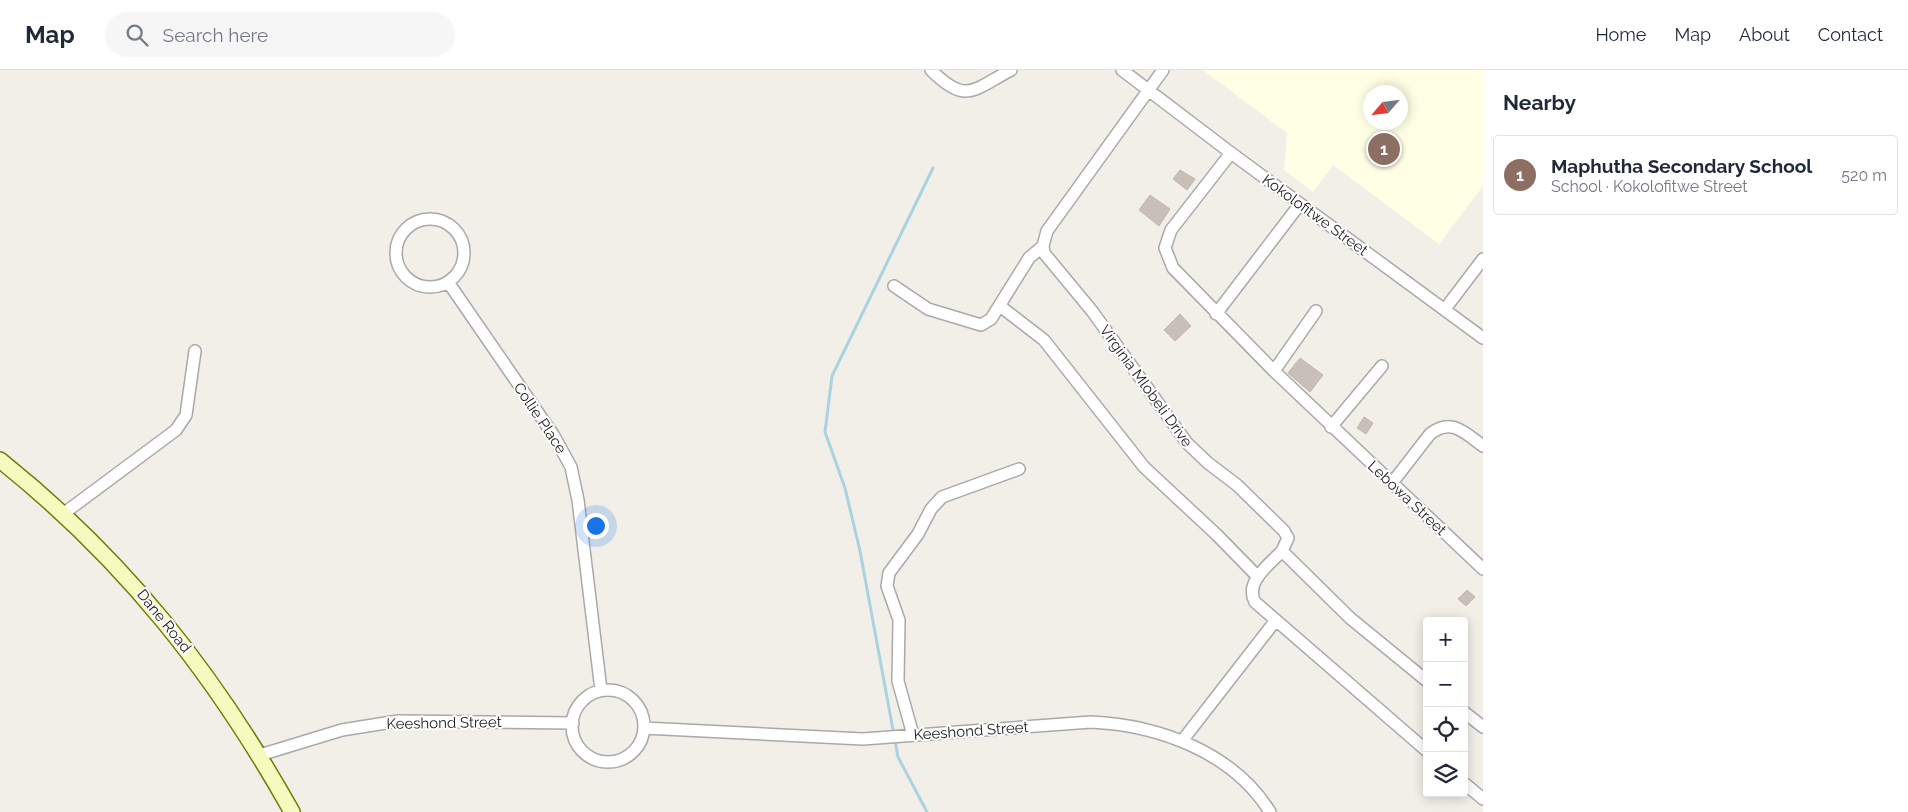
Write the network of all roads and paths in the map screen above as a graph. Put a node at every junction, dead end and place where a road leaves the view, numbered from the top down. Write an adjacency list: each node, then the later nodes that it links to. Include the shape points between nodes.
1 (932, 70): 2 (street, via 947,86 963,92)
2 (1012, 70)
3 (1122, 70): 5 (street, Kokolofitwe Street)
4 (1163, 70): 5 (street)
5 (1150, 89): 6 (street, Kokolofitwe Street); 8 (street, via 1047,231)
6 (1231, 153): 7 (street, Kokolofitwe Street); 15 (street, Lebowa Street, via 1171,230 1165,248 1173,268)
7 (1300, 204): 13 (street, Kokolofitwe Street); 15 (street)
8 (1042, 246): 12 (street, via 1029,258); 26 (street, Virginia Mlobeli Drive, via 1050,262 1092,311 1187,443 1284,531 1287,542)
9 (1483, 259): 13 (street)
10 (448, 282): 10 (street, via 426,287 406,277 396,257 396,246 407,227 428,218 439,220 457,232 464,254 456,274); 31 (street, Collie Place, via 554,436 571,467 578,500)
11 (894, 286): 12 (street, via 928,310 975,324 987,323)
12 (1000, 306): 28 (street, via 1044,340 1144,467)
13 (1445, 309): 16 (street, Kokolofitwe Street)
14 (1316, 311): 19 (street)
15 (1216, 314): 19 (street, Lebowa Street)
16 (1483, 338)
17 (195, 351): 25 (street, via 186,415 176,430)
18 (1382, 366): 20 (street)
19 (1274, 371): 20 (street, Lebowa Street)
20 (1331, 426): 24 (street, Lebowa Street)
21 (1483, 446): 24 (street, via 1451,426 1438,428)
22 (0, 460): 25 (street, Dane Road)
23 (1019, 469): 36 (street, via 942,497 890,572 887,586 900,620 898,681)
24 (1392, 482): 27 (street, Lebowa Street)
25 (63, 514): 39 (street, Dane Road, via 112,561 164,621 210,680)
26 (1282, 551): 28 (street); 30 (street, via 1350,618)
27 (1483, 569)
28 (1258, 577): 29 (street, via 1252,588 1253,597)
29 (1276, 620): 37 (street); 38 (street)
30 (1423, 678)
31 (601, 690): 33 (street, via 584,699 574,714); 35 (street, via 619,691 635,701 644,718)
32 (1468, 715): 34 (street)
33 (573, 723): 35 (street, via 577,743 583,751 601,761 616,760 630,754 642,738); 39 (street, Keeshond Street, via 398,721 342,730)
34 (1483, 727)
35 (644, 728): 36 (street, Keeshond Street, via 827,738)
36 (913, 735): 37 (street, Keeshond Street, via 1091,722 1118,723)
37 (1182, 741): 43 (street, Keeshond Street, via 1229,769)
38 (1423, 748)
39 (260, 755): 42 (street, Dane Road)
40 (1468, 786): 41 (street)
41 (1483, 799)
42 (292, 812)
43 (1270, 812)

